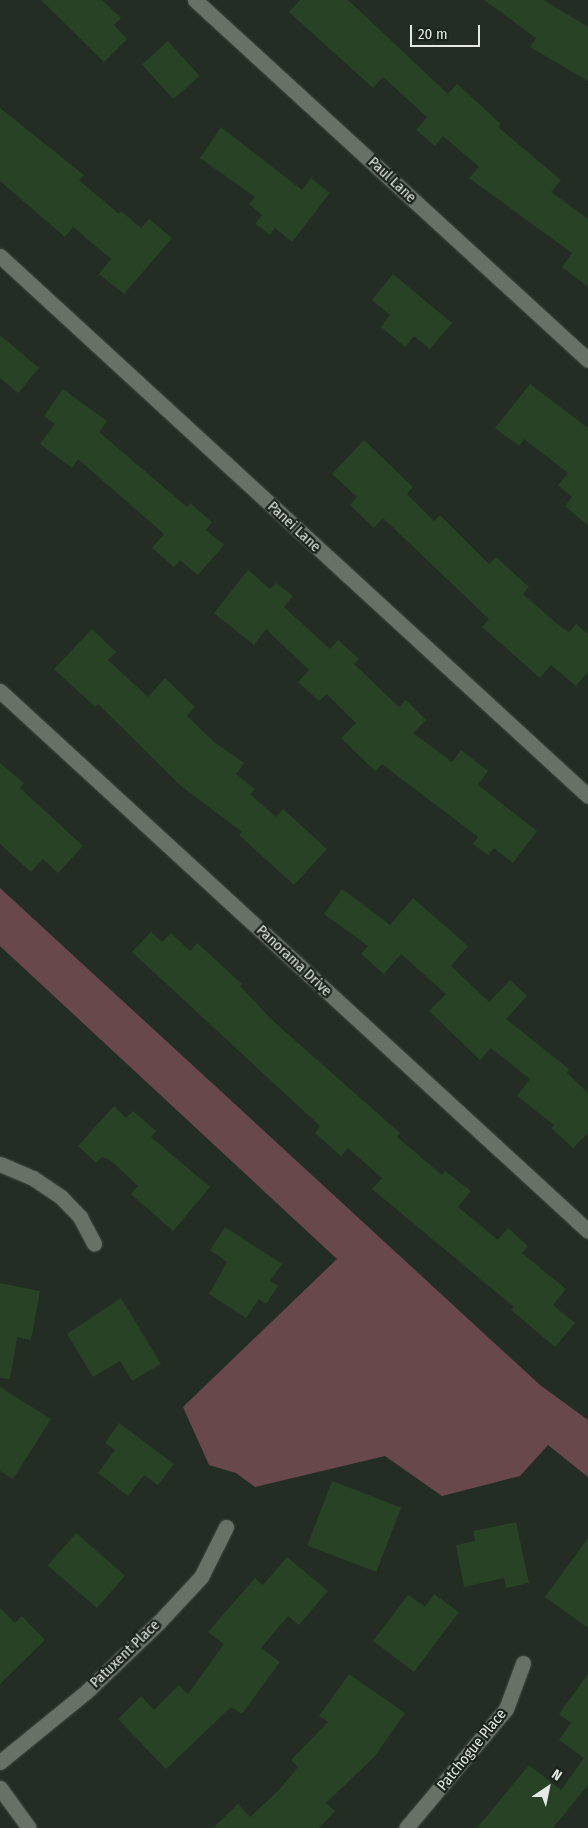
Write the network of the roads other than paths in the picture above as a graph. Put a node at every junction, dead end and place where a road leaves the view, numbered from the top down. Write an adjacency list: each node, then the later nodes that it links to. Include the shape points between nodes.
1 (195, 0): 3 (street, Paul Lane)
2 (0, 256): 5 (street, Panei Lane)
3 (588, 360)
4 (0, 691): 7 (street, Panorama Drive)
5 (588, 796)
6 (0, 1164): 8 (street, via 33,1178 61,1197 80,1217)
7 (588, 1231)
8 (94, 1243)
9 (226, 1527): 11 (street, Patuxent Place, via 201,1577 159,1622 86,1690)
10 (523, 1664): 14 (street, Patchogue Place, via 506,1709)
11 (0, 1762)
12 (0, 1788): 13 (street)
13 (30, 1828)
14 (406, 1828)

